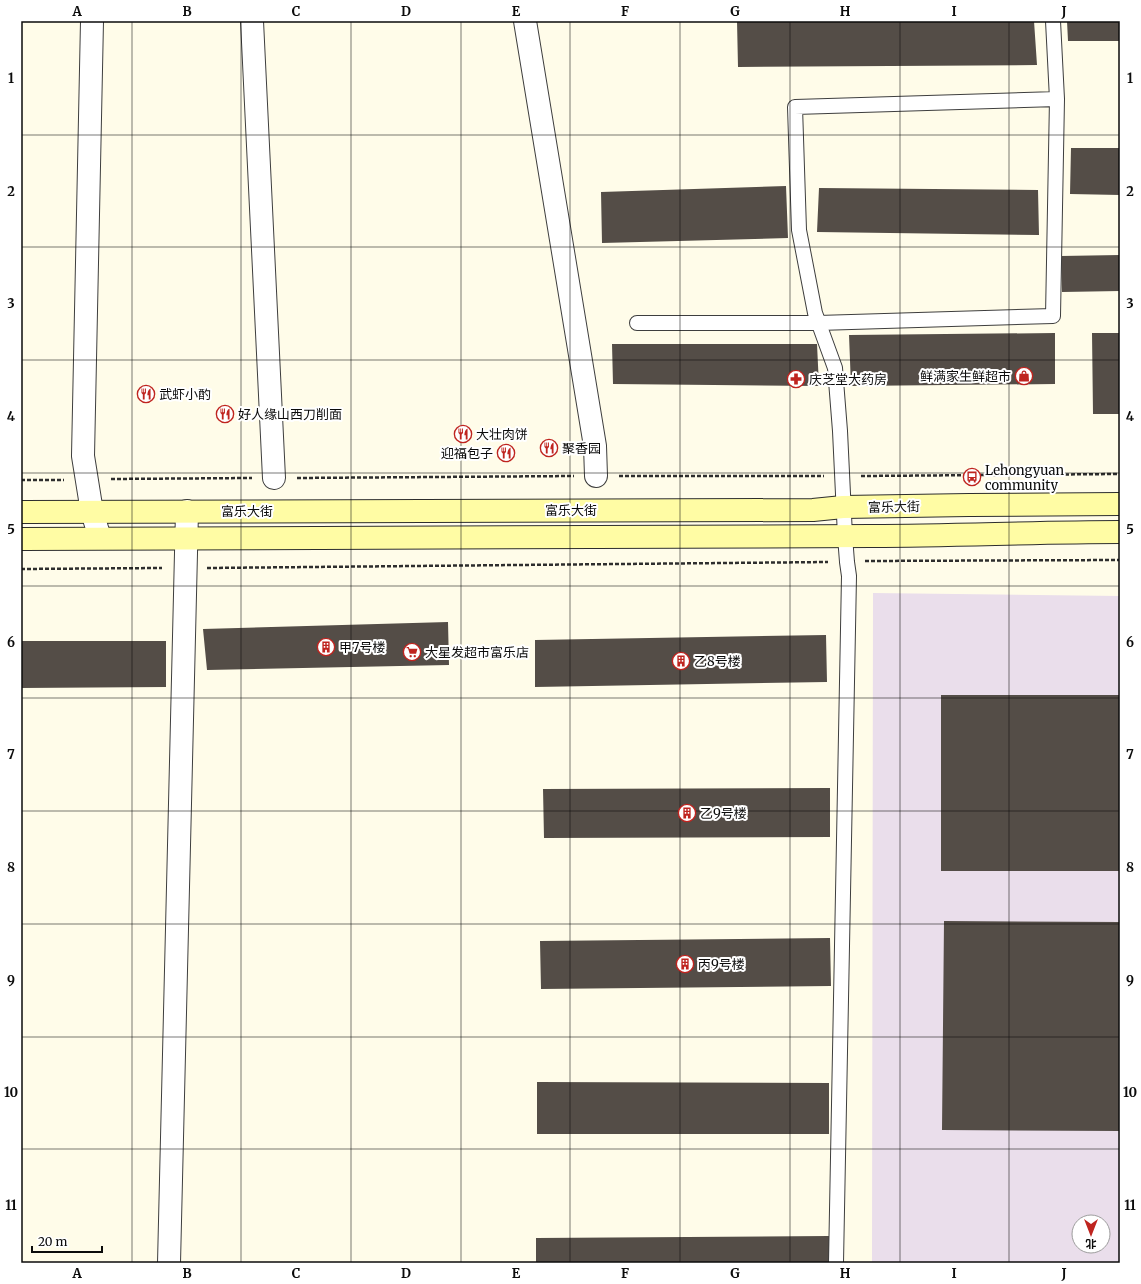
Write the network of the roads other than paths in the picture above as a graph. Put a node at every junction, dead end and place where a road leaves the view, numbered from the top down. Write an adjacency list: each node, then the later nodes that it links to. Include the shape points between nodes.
1 (92, 21): 14 (street, via 83,456)
2 (252, 21): 9 (street)
3 (525, 21): 8 (street, via 595,446)
4 (1053, 21): 5 (lane)
5 (1057, 99): 7 (lane, via 1053,316); 7 (lane, via 795,107 799,230)
6 (637, 323): 7 (lane)
7 (818, 323): 11 (lane, via 834,368)
8 (596, 476)
9 (274, 478)
10 (1120, 504): 11 (main road, 富乐大街)
11 (843, 507): 12 (main road, 富乐大街, via 797,510); 16 (lane)
12 (187, 511): 14 (main road, 富乐大街); 18 (street)
13 (21, 512): 14 (main road, 富乐大街)
14 (92, 512): 17 (street)
15 (1120, 532): 16 (main road, 富乐大街)
16 (845, 536): 18 (main road, 富乐大街); 21 (lane, via 849,584)
17 (100, 538): 18 (main road, 富乐大街); 19 (main road, 富乐大街)
18 (186, 538): 20 (street)
19 (21, 539)
20 (169, 1263)
21 (836, 1263)

